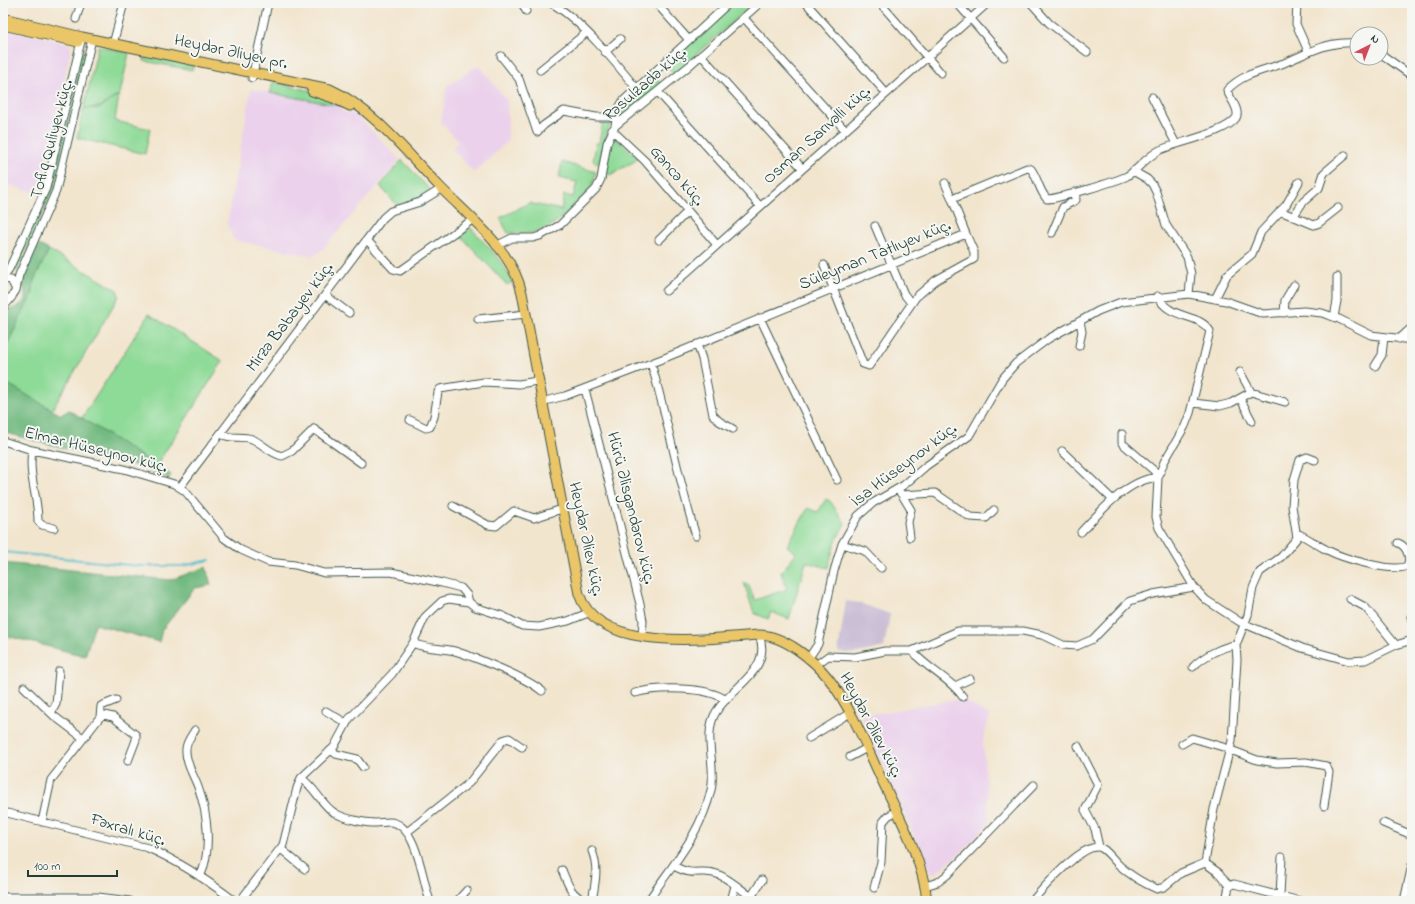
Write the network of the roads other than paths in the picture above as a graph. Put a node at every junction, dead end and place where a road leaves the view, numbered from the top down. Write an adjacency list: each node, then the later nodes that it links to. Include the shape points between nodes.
1 (80, 3): 19 (street)
2 (124, 3): 27 (street)
3 (268, 3): 38 (street)
4 (522, 3): 15 (street)
5 (553, 3): 21 (street)
6 (656, 3): 24 (street)
7 (729, 3): 24 (street)
8 (760, 3): 17 (street, Rəsulzadə küç.)
9 (806, 3): 42 (street)
10 (880, 3): 33 (street)
11 (957, 3): 18 (street)
12 (988, 3): 18 (street, Osman Sarıvəlli küç.)
13 (1031, 3): 30 (street, via 1049,23)
14 (1297, 3): 28 (street, via 1296,24)
15 (526, 12)
16 (3, 18): 23 (main road)
17 (744, 18): 31 (street, Rəsulzadə küç.); 46 (street)
18 (971, 18): 33 (street, Osman Sarıvəlli küç.); 34 (street)
19 (76, 19)
20 (3, 25): 23 (main road)
21 (586, 33): 29 (street); 36 (street)
22 (620, 39): 29 (street)
23 (81, 40): 25 (main road); 72 (street, Tofiq Quliyev küç., via 46,188)
24 (689, 40): 40 (street)
25 (92, 42): 27 (main road, Heydər Əliyev pr.); 38 (main road); 76 (street, Tofiq Quliyev küç., via 56,192 19,274)
26 (1349, 43): 28 (street, Süleyman Tatlıyev küç., via 1335,43)
27 (113, 44): 38 (main road, Heydər Əliyev pr.)
28 (1308, 51): 47 (street, Süleyman Tatlıyev küç., via 1285,63 1246,75 1236,81 1227,90 1238,111 1233,121 1218,130)
29 (605, 52): 40 (street)
30 (1087, 52)
31 (701, 55): 41 (street, Rəsulzadə küç.); 49 (street)
32 (502, 56): 44 (street, via 519,79 537,132 564,111 596,117)
33 (927, 56): 37 (street); 42 (street, Osman Sarıvəlli küç.)
34 (1004, 57)
35 (1389, 60): 39 (street)
36 (540, 70)
37 (941, 73)
38 (253, 75): 53 (main road, Heydər Əliev küç., via 321,94 348,105 425,171)
39 (1412, 76)
40 (636, 88): 44 (street, via 619,106)
41 (658, 92): 45 (street, Rəsulzadə küç.); 56 (street)
42 (886, 93): 46 (street, Osman Sarıvəlli küç.)
43 (1152, 97): 47 (street)
44 (615, 117): 45 (street)
45 (613, 128): 58 (street, Gəncə küç.); 68 (street, Rəsulzadə küç., via 606,143 601,179 593,194 551,232 533,238 512,238)
46 (844, 130): 49 (street, Osman Sarıvəlli küç.)
47 (1176, 144): 50 (street, Süleyman Tatlıyev küç., via 1151,155)
48 (1345, 155): 60 (street, via 1324,173 1319,188 1303,202)
49 (802, 168): 56 (street, Osman Sarıvəlli küç.)
50 (1132, 172): 54 (street, Süleyman Tatlıyev küç.); 77 (street, via 1152,184 1166,225 1187,257 1191,274)
51 (945, 182): 55 (street)
52 (1299, 182): 59 (street, via 1291,198)
53 (441, 189): 61 (main road, Heydər Əliev küç.); 65 (street, Mirzə Babayev küç., via 420,202 391,211)
54 (1075, 192): 55 (street, Süleyman Tatlıyev küç., via 1048,199 1044,196 1034,173 1027,168); 64 (street, via 1076,200 1063,207)
55 (952, 199): 63 (street, Süleyman Tatlıyev küç.)
56 (760, 206): 67 (street, Osman Sarıvəlli küç.)
57 (1338, 208): 60 (street, via 1314,225)
58 (688, 211): 66 (street); 67 (street, Gəncə küç.)
59 (1280, 211): 60 (street); 81 (street, via 1261,232 1252,254 1223,279)
60 (1293, 216)
61 (472, 220): 65 (street, via 400,271 393,269); 68 (main road, Heydər Əliev küç.)
62 (875, 226): 69 (street)
63 (966, 234): 69 (street, Süleyman Tatlıyev küç.); 82 (street, via 974,252 974,259 936,280)
64 (1052, 234)
65 (367, 240): 78 (street, Mirzə Babayev küç.)
66 (658, 240)
67 (717, 245): 75 (street, Osman Sarıvəlli küç.)
68 (496, 246): 86 (main road, Heydər Əliev küç., via 516,276)
69 (892, 264): 74 (street, Süleyman Tatlıyev küç.); 82 (street, via 904,294)
70 (824, 265): 74 (street)
71 (1337, 277): 87 (street)
72 (3, 278): 76 (street, via 11,280)
73 (1294, 285): 85 (street, via 1285,300)
74 (834, 288): 82 (street, via 863,364 866,366 871,365); 89 (street, Süleyman Tatlıyev küç.)
75 (666, 291)
76 (15, 293): 80 (street, via 8,299); 83 (street)
77 (1189, 294): 79 (street, İsa Hüseynov küç.); 81 (street, İsa Hüseynov küç.)
78 (325, 296): 84 (street); 110 (street, Mirzə Babayev küç.)
79 (1157, 296): 90 (street, İsa Hüseynov küç., via 1121,302); 106 (street, via 1161,304 1174,314 1201,322 1210,331)
80 (3, 298)
81 (1214, 299): 85 (street, İsa Hüseynov küç., via 1263,314)
82 (911, 303)
83 (3, 308)
84 (349, 313)
85 (1284, 313): 87 (street, İsa Hüseynov küç., via 1304,312)
86 (526, 314): 88 (street); 100 (main road, Heydər Əliev küç.)
87 (1334, 317): 92 (street, İsa Hüseynov küç., via 1363,332)
88 (478, 318)
89 (760, 318): 95 (street, Süleyman Tatlıyev küç.); 118 (street)
90 (1080, 321): 96 (street, via 1082,332); 120 (street, İsa Hüseynov küç., via 1048,339 1016,363 1002,379 969,436 926,466)
91 (1411, 328): 93 (street)
92 (1384, 337): 93 (street, İsa Hüseynov küç.); 98 (street, via 1382,355)
93 (1399, 339): 94 (street, İsa Hüseynov küç.)
94 (1412, 340)
95 (697, 344): 97 (street, Süleyman Tatlıyev küç.); 109 (street, via 713,415)
96 (1079, 346)
97 (651, 363): 101 (street, Süleyman Tatlıyev küç.); 128 (street)
98 (1375, 366)
99 (1240, 372): 102 (street)
100 (538, 381): 104 (main road, Heydər Əliev küç.); 107 (street, via 519,384 484,382 440,389 430,427 426,428)
101 (585, 388): 104 (street, Süleyman Tatlıyev küç.); 139 (street, Hürü Əlisgəndərov küç., via 640,604)
102 (1251, 392): 103 (street); 105 (street)
103 (1240, 398): 106 (street, via 1220,406); 108 (street)
104 (541, 402): 123 (main road, Heydər Əliev küç.)
105 (1285, 402)
106 (1192, 403): 117 (street, via 1185,426 1164,462)
107 (410, 420)
108 (1252, 421)
109 (733, 429)
110 (221, 434): 116 (street, via 227,438 250,439 282,456 292,451 314,429); 119 (street, Mirzə Babayev küç.)
111 (1122, 434): 117 (street, via 1122,443)
112 (3, 441): 113 (street, Elmar Hüseynov küç.)
113 (32, 450): 119 (street, Elmar Hüseynov küç., via 104,464); 125 (street, via 32,481 38,505 38,521 42,525)
114 (1062, 451): 121 (street)
115 (1315, 460): 127 (street, via 1303,457 1297,467 1292,506)
116 (361, 463)
117 (1159, 477): 121 (street, via 1147,478); 133 (street, via 1156,517 1159,528)
118 (837, 480)
119 (180, 487): 135 (street, Elmar Hüseynov küç., via 224,538 260,560 324,572 378,571 408,575 461,588)
120 (900, 492): 124 (street, via 935,493 961,512 976,518 986,518); 129 (street, via 911,510 908,522); 131 (street, İsa Hüseynov küç., via 864,510)
121 (1114, 500): 126 (street)
122 (453, 506): 123 (street, via 488,525 496,526 514,510 534,518)
123 (562, 509): 136 (main road, Heydər Əliev küç., via 579,594)
124 (994, 510)
125 (54, 528)
126 (1081, 532)
127 (1297, 534): 130 (street, via 1345,557 1387,567 1404,568 1408,566 1409,560 1405,547); 137 (street, via 1297,538 1281,557 1260,572 1253,588 1250,611)
128 (696, 536)
129 (910, 537)
130 (1398, 543)
131 (842, 544): 132 (street, via 865,551); 145 (street, İsa Hüseynov küç., via 818,644)
132 (881, 568)
133 (1194, 587): 137 (street, via 1215,606); 144 (street, via 1130,601 1093,639 1077,646 1063,645 1042,635 1023,631 958,631)
134 (1350, 599): 143 (street, via 1365,608)
135 (469, 602): 136 (street, Elmar Hüseynov küç., via 481,610 530,627 568,621); 141 (street, via 449,599 442,601 425,617)
136 (588, 613): 139 (main road, Heydər Əliev küç., via 608,627)
137 (1245, 624): 142 (street); 143 (street, via 1302,648 1348,661 1365,660)
138 (759, 635): 139 (main road, Heydər Əliev küç., via 687,639); 145 (main road, Heydər Əliev küç., via 776,638); 156 (street, via 762,657 750,676)
139 (642, 636)
140 (1412, 640): 143 (street)
141 (413, 643): 152 (street, via 458,652 530,682); 161 (street, via 392,674)
142 (1236, 645): 147 (street, via 1201,660); 170 (street)
143 (1396, 645)
144 (912, 651): 146 (street, via 886,651 856,657 828,656); 150 (street)
145 (808, 659): 146 (main road, Heydər Əliev küç.)
146 (816, 665): 159 (main road, Heydər Əliev küç., via 837,690)
147 (1193, 667)
148 (59, 671): 158 (street, via 56,704)
149 (970, 679): 150 (street)
150 (955, 686): 154 (street)
151 (24, 687): 158 (street)
152 (542, 691)
153 (635, 693): 156 (street, via 656,689 692,690 718,695)
154 (963, 697)
155 (116, 700): 160 (street, via 101,706)
156 (726, 700): 189 (street, via 716,712 710,729 711,791 699,826)
157 (326, 711): 161 (street)
158 (51, 713): 163 (street)
159 (850, 713): 164 (street); 168 (main road, Heydər Əliev küç.)
160 (100, 717): 163 (street); 172 (street, via 113,717 136,735)
161 (346, 723): 169 (street)
162 (195, 730): 192 (street, via 185,750 205,811 207,858)
163 (83, 738): 179 (street, via 51,780)
164 (809, 738)
165 (1182, 744): 170 (street, via 1192,738)
166 (1078, 746): 183 (street, via 1098,785 1085,810 1096,829)
167 (522, 747): 181 (street, via 509,738 503,740 469,783)
168 (867, 748): 171 (street); 177 (main road, Heydər Əliev küç.)
169 (331, 750): 173 (street, via 336,754 357,759); 174 (street)
170 (1230, 750): 176 (street, via 1268,762 1297,761 1326,766 1329,772); 187 (street, via 1214,809)
171 (850, 757)
172 (128, 761)
173 (363, 767)
174 (301, 778): 181 (street, via 335,813 370,823 398,824); 184 (street)
175 (1034, 784): 195 (street, via 947,875 938,882)
176 (1324, 806)
177 (897, 811): 195 (main road, Heydər Əliev küç.); 197 (street, via 883,822 880,862)
178 (3, 812): 179 (street, Fəxralı küç.)
179 (42, 822): 192 (street, Fəxralı küç., via 148,848)
180 (1383, 823): 182 (street)
181 (407, 832): 205 (street, via 415,849)
182 (1412, 835)
183 (1099, 846): 187 (street, via 1122,868 1157,889 1164,887 1181,873); 212 (street, via 1078,855)
184 (281, 849): 190 (street); 204 (street)
185 (592, 851): 208 (street, via 596,870)
186 (1282, 857): 199 (street)
187 (1205, 863): 196 (street, via 1219,873)
188 (1412, 865): 215 (street)
189 (674, 866): 194 (street, via 687,873 718,875); 209 (street)
190 (305, 869)
191 (562, 870): 207 (street, via 570,891)
192 (200, 877): 203 (street, Fəxralı küç.)
193 (762, 880): 201 (street)
194 (735, 886): 201 (street); 210 (street)
195 (925, 886): 211 (main road, Heydər Əliev küç.)
196 (1229, 886): 199 (street, via 1239,884); 213 (street)
197 (874, 888)
198 (467, 890): 206 (street)
199 (1280, 896): 214 (street)
200 (3, 897): 202 (street, via 98,897)
201 (754, 899)
202 (130, 901)
203 (235, 901)
204 (240, 901)
205 (430, 901)
206 (457, 901)
207 (586, 901)
208 (592, 901)
209 (648, 901)
210 (731, 901)
211 (927, 901)
212 (1032, 901)
213 (1226, 901)
214 (1300, 901)
215 (1404, 901)

